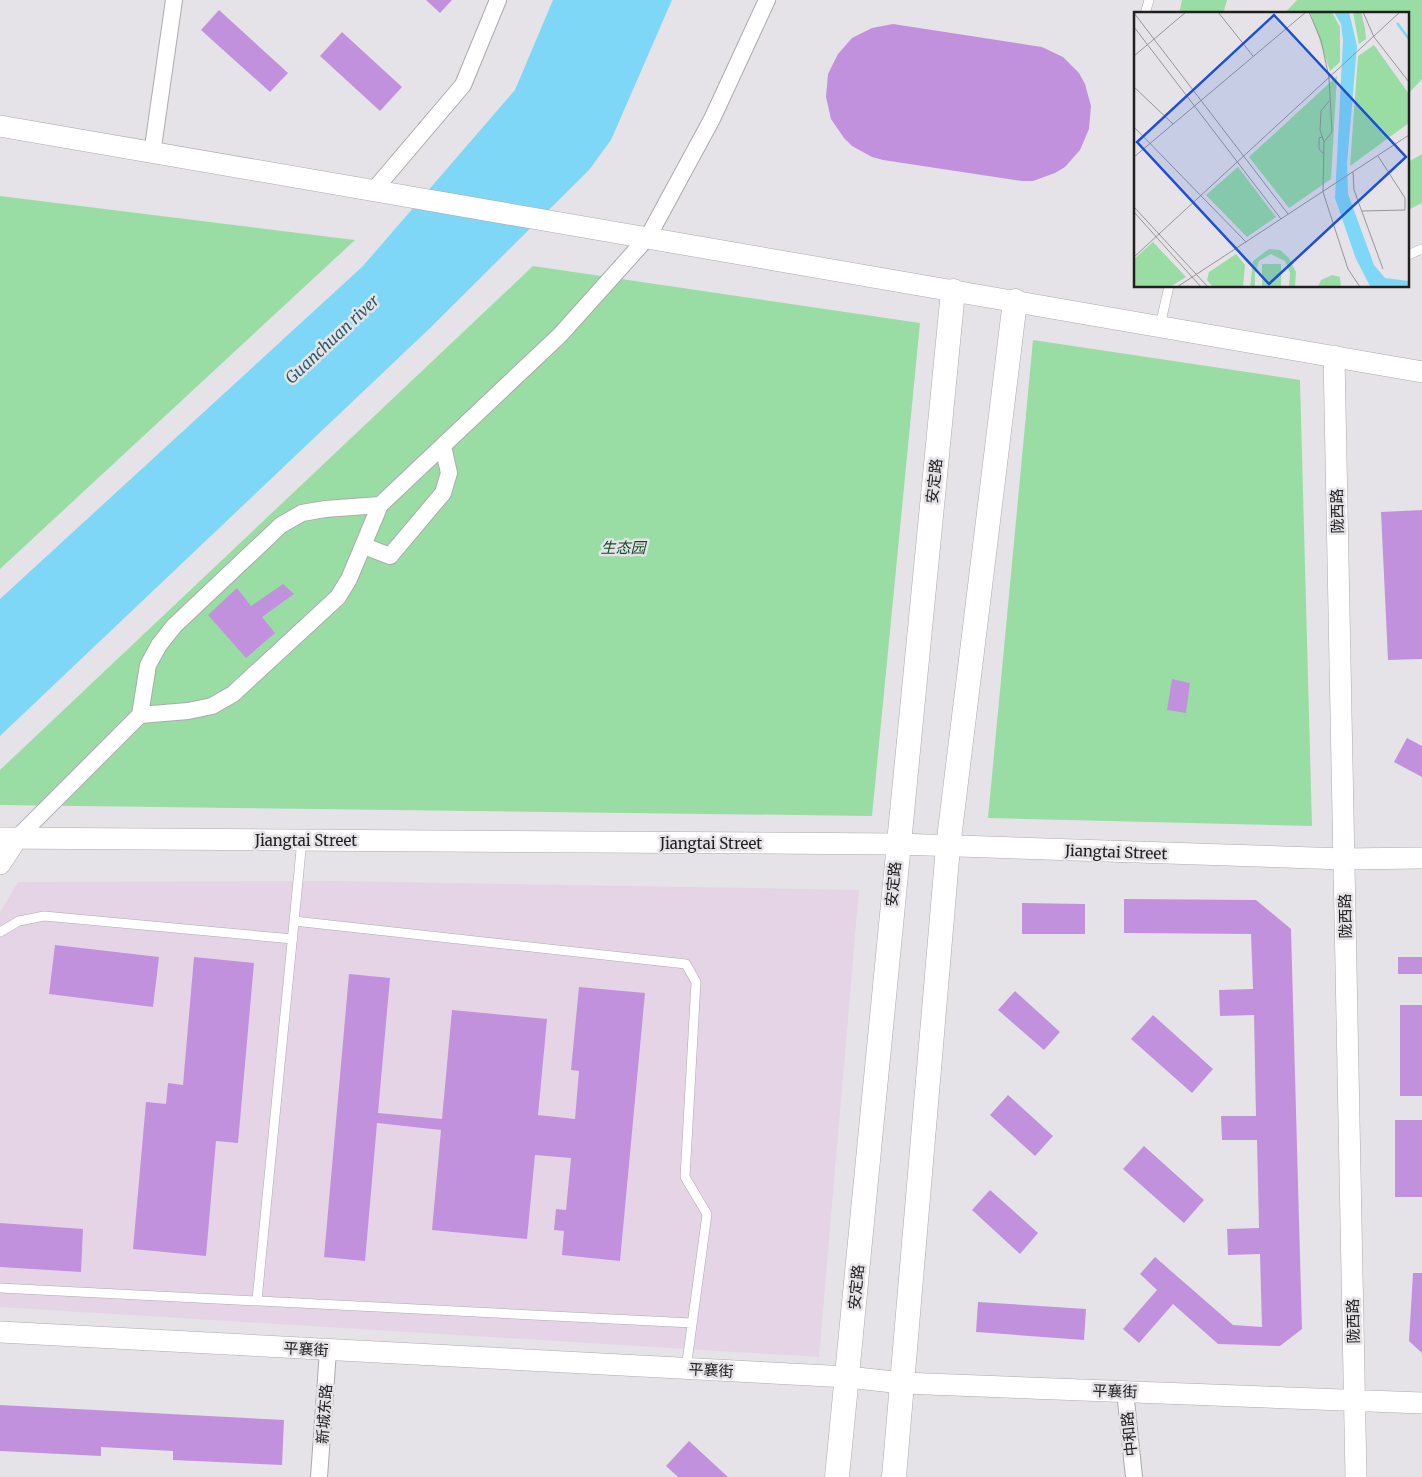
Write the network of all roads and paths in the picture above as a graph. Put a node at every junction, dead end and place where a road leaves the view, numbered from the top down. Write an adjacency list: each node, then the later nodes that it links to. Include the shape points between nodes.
1 (174, 0): 5 (street)
2 (498, 0): 6 (street, via 463,85)
3 (767, 0): 7 (street, via 712,119)
4 (0, 126): 5 (street)
5 (152, 154): 6 (street)
6 (373, 191): 7 (street)
7 (648, 237): 11 (street); 16 (street, via 560,335)
8 (1422, 250): 9 (lane)
9 (1410, 254)
10 (1169, 288): 13 (lane)
11 (953, 291): 12 (street); 22 (main road, 安定路)
12 (1015, 301): 13 (street); 23 (main road)
13 (1160, 326): 14 (street)
14 (1334, 356): 15 (street); 25 (street, 陇西路)
15 (1422, 372)
16 (443, 446): 17 (street); 18 (street, via 450,473 443,493 390,556)
17 (380, 505): 18 (street); 19 (street, via 302,513 281,525 174,626 159,645 148,665)
18 (364, 546): 19 (street, via 350,579 338,597 233,694 188,712)
19 (140, 715): 20 (street)
20 (8, 838): 21 (street, Jiangtai Street); 26 (street)
21 (302, 840): 22 (street, Jiangtai Street); 27 (lane)
22 (897, 844): 23 (street, Jiangtai Street); 36 (main road, 安定路)
23 (948, 847): 25 (street, Jiangtai Street); 37 (main road)
24 (1422, 858): 25 (street, Jiangtai Street)
25 (1344, 859): 39 (street, 陇西路)
26 (0, 864)
27 (294, 921): 29 (lane); 32 (lane, via 686,964 696,982 685,1177 707,1214)
28 (0, 932): 29 (lane, via 20,921 44,916)
29 (293, 939): 31 (lane)
30 (0, 1288): 31 (lane)
31 (257, 1300): 32 (lane)
32 (692, 1323): 35 (lane)
33 (0, 1332): 34 (street, 平襄街)
34 (328, 1351): 35 (street, 平襄街); 41 (street, 新城东路)
35 (686, 1369): 36 (street, 平襄街)
36 (848, 1377): 37 (street, 平襄街); 42 (main road, 安定路)
37 (902, 1383): 38 (street, 平襄街); 43 (main road)
38 (1125, 1391): 39 (street, 平襄街); 44 (street, 中和路)
39 (1355, 1400): 40 (street, 平襄街); 45 (street, 陇西路)
40 (1422, 1403)
41 (319, 1477)
42 (837, 1477)
43 (894, 1477)
44 (1134, 1477)
45 (1356, 1477)

